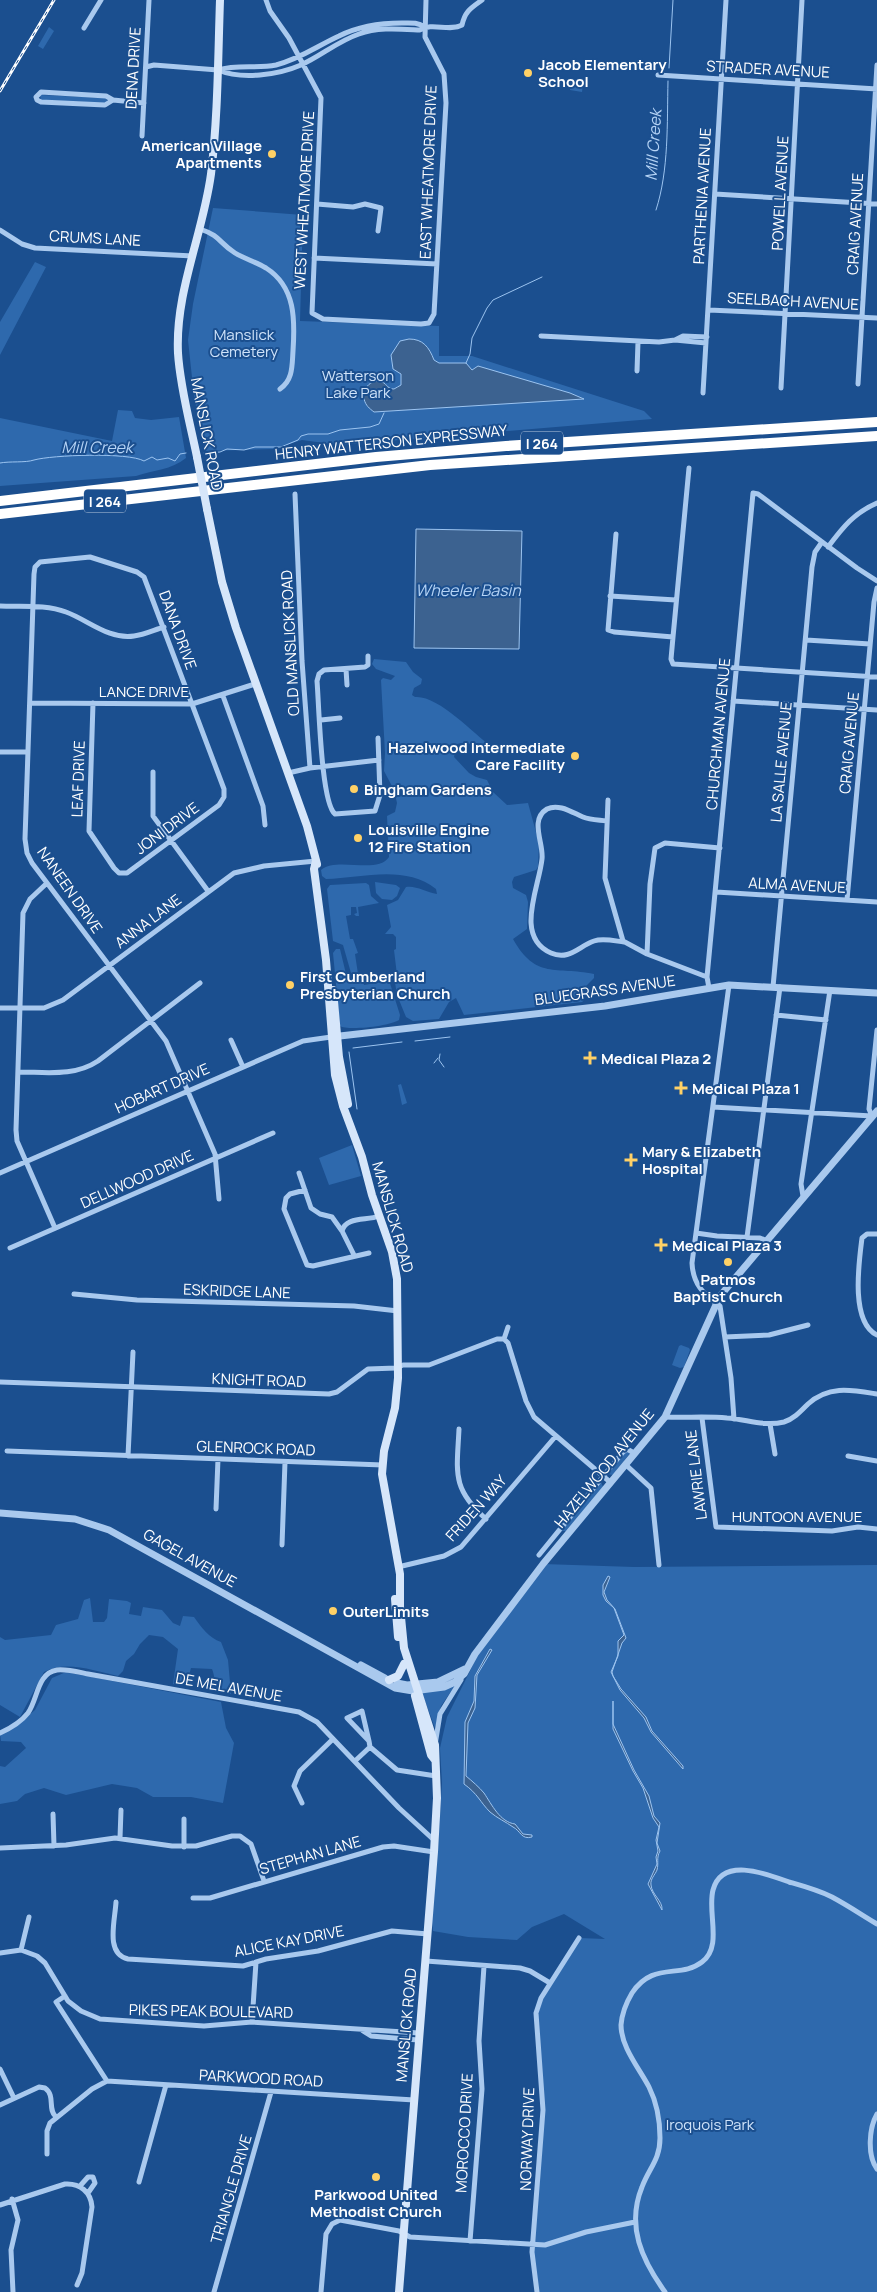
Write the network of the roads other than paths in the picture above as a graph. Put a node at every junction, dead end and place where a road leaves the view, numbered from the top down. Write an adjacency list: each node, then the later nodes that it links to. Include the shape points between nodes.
1 (101, 0): 10 (street)
2 (149, 0): 13 (street, DENA DRIVE)
3 (220, 0): 14 (main road, MANSLICK ROAD)
4 (266, 0): 11 (street, WEST WHEATMORE DRIVE)
5 (426, 0): 9 (street)
6 (482, 0): 9 (street, via 469,8 462,25 456,28)
7 (726, 0): 16 (street, PARTHENIA AVENUE)
8 (802, 0): 17 (street, POWELL AVENUE)
9 (424, 27): 11 (street, via 420,30 385,29 358,34); 32 (street, EAST WHEATMORE DRIVE, via 426,40 446,84)
10 (84, 28)
11 (300, 62): 14 (street, via 285,70 257,74 227,74); 25 (street, WEST WHEATMORE DRIVE, via 321,98)
12 (877, 66): 18 (street, CRAIG AVENUE)
13 (146, 67): 14 (street); 20 (street, DENA DRIVE)
14 (218, 70): 27 (main road, MANSLICK ROAD, via 212,162)
15 (658, 75): 16 (street, STRADER AVENUE)
16 (720, 80): 17 (street, STRADER AVENUE); 22 (street, PARTHENIA AVENUE)
17 (798, 84): 18 (street, STRADER AVENUE); 23 (street, POWELL AVENUE)
18 (876, 89): 24 (street, CRAIG AVENUE)
19 (113, 100): 19 (street, via 106,96 40,92 36,97 40,102 105,105); 20 (street)
20 (144, 103): 21 (street, DENA DRIVE)
21 (142, 136)
22 (715, 194): 23 (street); 33 (street, PARTHENIA AVENUE)
23 (792, 199): 24 (street); 34 (street, POWELL AVENUE)
24 (869, 203): 26 (street); 35 (street, CRAIG AVENUE)
25 (317, 204): 29 (street, via 353,207 365,204 381,208); 31 (street, WEST WHEATMORE DRIVE)
26 (877, 204)
27 (200, 229): 30 (main road, MANSLICK ROAD); 44 (street, via 214,234 233,251 271,272 290,297 294,321 291,371 289,382)
28 (0, 230): 30 (street, CRUMS LANE, via 35,248)
29 (378, 231)
30 (194, 256): 74 (main road, MANSLICK ROAD, bridge, via 182,299 178,352 222,582)
31 (314, 258): 32 (street); 37 (street, WEST WHEATMORE DRIVE, via 313,314 323,319 421,324)
32 (437, 264): 37 (street, EAST WHEATMORE DRIVE)
33 (709, 310): 34 (street, SEELBACH AVENUE); 39 (street, PARTHENIA AVENUE)
34 (785, 315): 35 (street, SEELBACH AVENUE); 43 (street, POWELL AVENUE)
35 (863, 317): 36 (street, SEELBACH AVENUE); 42 (street, CRAIG AVENUE)
36 (877, 318)
37 (431, 321)
38 (541, 336): 40 (street)
39 (707, 340): 40 (street, via 682,336 675,340); 45 (street, PARTHENIA AVENUE)
40 (638, 342): 41 (street)
41 (637, 371)
42 (858, 384)
43 (780, 388)
44 (280, 389)
45 (703, 393)
46 (877, 422): 50 (highway, HENRY WATTERSON EXPRESSWAY / I 264, via 386,456)
47 (877, 436): 52 (highway, HENRY WATTERSON EXPRESSWAY / I 264, via 430,465)
48 (689, 468): 60 (street)
49 (295, 494): 91 (street, OLD MANSLICK ROAD)
50 (0, 501)
51 (877, 503): 55 (street, via 852,516)
52 (0, 514)
53 (616, 534): 59 (street)
54 (822, 542): 55 (street); 65 (street, LA SALLE AVENUE, via 814,556); 70 (street, CHURCHMAN AVENUE, via 753,493)
55 (828, 547): 57 (street)
56 (38, 563): 62 (street, NANEEN DRIVE); 63 (street, DANA DRIVE, via 90,557 140,573)
57 (877, 581)
58 (877, 588): 67 (street, CRAIG AVENUE)
59 (610, 596): 60 (street); 64 (street, via 608,630)
60 (676, 600): 64 (street)
61 (0, 606): 62 (street)
62 (33, 607): 63 (street, via 65,611 121,636 139,635); 78 (street, NANEEN DRIVE)
63 (164, 627): 80 (street, DANA DRIVE)
64 (673, 637): 70 (street, via 672,663 675,665)
65 (806, 640): 67 (street); 71 (street, LA SALLE AVENUE)
66 (877, 642): 67 (street)
67 (870, 643): 72 (street, CRAIG AVENUE)
68 (368, 656): 69 (street, via 365,667)
69 (346, 669): 75 (street); 85 (street, via 324,670 319,674)
70 (736, 669): 71 (street); 77 (street, CHURCHMAN AVENUE)
71 (802, 672): 72 (street); 81 (street, LA SALLE AVENUE)
72 (868, 677): 73 (street); 82 (street, CRAIG AVENUE)
73 (877, 677)
74 (255, 684): 76 (street, LANCE DRIVE); 93 (main road, MANSLICK ROAD)
75 (347, 685)
76 (223, 696): 80 (street, LANCE DRIVE); 97 (street, via 263,806)
77 (733, 701): 81 (street); 99 (street, CHURCHMAN AVENUE)
78 (30, 703): 79 (street, LANCE DRIVE); 88 (street, NANEEN DRIVE)
79 (92, 703): 80 (street, LANCE DRIVE); 101 (street, LEAF DRIVE, via 89,831 104,855)
80 (192, 704): 94 (street, DANA DRIVE, via 224,789)
81 (798, 706): 82 (street); 105 (street, LA SALLE AVENUE)
82 (865, 709): 83 (street); 106 (street, CRAIG AVENUE)
83 (877, 710)
84 (340, 718): 85 (street)
85 (320, 720): 90 (street)
86 (378, 738): 89 (street)
87 (0, 752): 88 (street)
88 (28, 752): 102 (street, NANEEN DRIVE, via 26,846 28,857)
89 (379, 760): 90 (street); 90 (street, via 380,795 376,811 335,814 326,789)
90 (324, 767): 91 (street)
91 (310, 768): 93 (street)
92 (153, 772): 98 (street, via 153,816)
93 (288, 772): 100 (main road, MANSLICK ROAD)
94 (224, 797): 98 (street, JONI DRIVE, via 219,805)
95 (608, 800): 96 (street)
96 (606, 820): 108 (street, via 605,878); 108 (street, via 586,818 575,811 554,808 540,817 538,828 542,855 531,920 533,933 542,948 556,955 569,954 597,940)
97 (265, 825)
98 (170, 842): 101 (street, JONI DRIVE, via 130,871); 103 (street)
99 (720, 848): 104 (street, CHURCHMAN AVENUE); 109 (street, via 657,845 650,884)
100 (316, 861): 103 (street, ANNA LANE, via 246,869 234,873); 124 (main road, MANSLICK ROAD, via 330,951)
101 (121, 873)
102 (47, 883): 110 (street, NANEEN DRIVE); 119 (street, via 26,904 23,913)
103 (208, 891): 110 (street, ANNA LANE)
104 (716, 892): 105 (street, ALMA AVENUE); 111 (street, CHURCHMAN AVENUE)
105 (781, 897): 106 (street, ALMA AVENUE); 114 (street, LA SALLE AVENUE)
106 (848, 900): 107 (street, ALMA AVENUE)
107 (877, 902)
108 (624, 942): 109 (street)
109 (647, 954): 111 (street)
110 (109, 966): 119 (street, ANNA LANE, via 54,1005); 122 (street, NANEEN DRIVE)
111 (708, 977): 115 (street, CHURCHMAN AVENUE)
112 (200, 983): 122 (street)
113 (729, 986): 114 (street, BLUEGRASS AVENUE); 115 (street, BLUEGRASS AVENUE); 129 (street)
114 (776, 987): 116 (street, BLUEGRASS AVENUE); 120 (street, LA SALLE AVENUE)
115 (709, 988): 124 (street, BLUEGRASS AVENUE, via 605,1006)
116 (830, 990): 117 (street, BLUEGRASS AVENUE); 121 (street)
117 (877, 993)
118 (0, 1008): 119 (street, ANNA LANE)
119 (20, 1009): 127 (street)
120 (776, 1015): 121 (street); 130 (street, LA SALLE AVENUE)
121 (826, 1020): 131 (street)
122 (151, 1021): 127 (street, via 84,1069); 128 (street, NANEEN DRIVE, via 166,1041)
123 (877, 1030): 132 (street, via 869,1109)
124 (334, 1037): 126 (street, HOBART DRIVE, via 303,1041); 141 (main road, MANSLICK ROAD, via 357,1142)
125 (231, 1040): 126 (street)
126 (243, 1067): 128 (street, HOBART DRIVE)
127 (18, 1072): 135 (street, via 16,1134)
128 (188, 1092): 134 (street, NANEEN DRIVE); 135 (street, HOBART DRIVE)
129 (713, 1107): 130 (street); 144 (street)
130 (763, 1109): 131 (street); 146 (street, LA SALLE AVENUE)
131 (812, 1113): 132 (street); 139 (street, via 801,1184)
132 (874, 1113): 139 (street, HAZELWOOD AVENUE)
133 (273, 1132): 134 (street, DELLWOOD DRIVE)
134 (216, 1158): 140 (street, NANEEN DRIVE); 142 (street, DELLWOOD DRIVE)
135 (26, 1162): 137 (street, HOBART DRIVE); 142 (street)
136 (299, 1173): 138 (street)
137 (0, 1174)
138 (305, 1190): 143 (street, via 314,1211 332,1217); 150 (street, via 290,1194 284,1208 307,1265)
139 (803, 1196): 147 (street, HAZELWOOD AVENUE)
140 (219, 1199)
141 (379, 1216): 143 (street, via 347,1222); 153 (main road, MANSLICK ROAD, via 395,1265)
142 (55, 1228): 148 (street, DELLWOOD DRIVE)
143 (342, 1231): 150 (street)
144 (696, 1233): 146 (street); 152 (street, via 692,1263 694,1277)
145 (877, 1234): 156 (street, via 867,1234 862,1238 857,1286 867,1326)
146 (747, 1237): 147 (street)
147 (766, 1240): 152 (street, HAZELWOOD AVENUE)
148 (10, 1248)
149 (369, 1253): 150 (street)
150 (354, 1255)
151 (74, 1294): 153 (street, ESKRIDGE LANE, via 137,1300 354,1306)
152 (715, 1303): 157 (street, via 720,1306); 164 (street, HAZELWOOD AVENUE)
153 (399, 1311): 160 (main road, MANSLICK ROAD)
154 (808, 1325): 157 (street, via 769,1335)
155 (508, 1328): 158 (street)
156 (877, 1335)
157 (725, 1337): 166 (street)
158 (504, 1339): 160 (street, KNIGHT ROAD, via 430,1365); 169 (street, via 530,1412)
159 (133, 1352): 162 (street)
160 (399, 1367): 162 (street, KNIGHT ROAD, via 368,1370 338,1392 329,1394); 179 (main road, MANSLICK ROAD, via 395,1408)
161 (0, 1382): 162 (street, KNIGHT ROAD)
162 (131, 1388): 173 (street)
163 (877, 1394): 167 (street, via 845,1390 828,1392 814,1399 792,1418)
164 (665, 1417): 165 (street); 171 (street, HAZELWOOD AVENUE)
165 (702, 1418): 166 (street); 185 (street, LAWRIE LANE)
166 (734, 1419): 167 (street)
167 (770, 1424): 172 (street)
168 (459, 1429): 184 (street, via 457,1472 460,1486 467,1500)
169 (554, 1437): 180 (street); 184 (street, FRIDEN WAY)
170 (7, 1451): 173 (street, GLENROCK ROAD)
171 (634, 1453): 178 (street, HAZELWOOD AVENUE); 180 (street, via 627,1449 624,1451)
172 (775, 1454)
173 (128, 1456): 175 (street, GLENROCK ROAD)
174 (848, 1456): 176 (street)
175 (218, 1459): 177 (street, GLENROCK ROAD); 182 (street)
176 (877, 1461)
177 (285, 1462): 179 (street, GLENROCK ROAD); 189 (street)
178 (625, 1464): 181 (street, HAZELWOOD AVENUE); 191 (street, via 651,1488)
179 (383, 1465): 192 (main road, MANSLICK ROAD, via 383,1486)
180 (603, 1477): 181 (street); 187 (street)
181 (610, 1482): 188 (street, HAZELWOOD AVENUE)
182 (216, 1509)
183 (0, 1513): 195 (street, GAGEL AVENUE, via 75,1519 109,1530)
184 (486, 1519): 192 (street, FRIDEN WAY, via 453,1553)
185 (717, 1528): 186 (street, HUNTOON AVENUE)
186 (877, 1529)
187 (559, 1530): 188 (street); 190 (street)
188 (566, 1536): 196 (street, HAZELWOOD AVENUE)
189 (282, 1545)
190 (539, 1555)
191 (659, 1565)
192 (398, 1566): 193 (main road, MANSLICK ROAD)
193 (402, 1648): 194 (main road, MANSLICK ROAD); 198 (main road, MANSLICK ROAD)
194 (404, 1664): 197 (main road, via 398,1676); 198 (main road, MANSLICK ROAD)
195 (355, 1665): 197 (street, GAGEL AVENUE); 198 (street, GAGEL AVENUE, via 402,1690)
196 (464, 1671): 198 (street, HAZELWOOD AVENUE, via 447,1686); 202 (street, via 440,1714)
197 (389, 1680): 198 (street, GAGEL AVENUE)
198 (414, 1688): 202 (main road, MANSLICK ROAD, via 430,1723); 203 (main road, MANSLICK ROAD)
199 (0, 1733): 200 (street, DE MEL AVENUE, via 25,1717 45,1677 62,1670 299,1712 314,1719)
200 (333, 1739): 204 (street, DE MEL AVENUE); 206 (street, via 296,1776 294,1786)
201 (370, 1744): 201 (street, via 362,1711 346,1718 349,1721); 204 (street); 205 (street, via 397,1770)
202 (435, 1745): 203 (main road, MANSLICK ROAD)
203 (435, 1760): 205 (main road, MANSLICK ROAD)
204 (355, 1761): 211 (street, DE MEL AVENUE)
205 (436, 1776): 211 (main road, MANSLICK ROAD)
206 (302, 1803)
207 (121, 1810): 210 (street)
208 (53, 1814): 212 (street)
209 (184, 1819): 213 (street)
210 (120, 1838): 212 (street); 213 (street)
211 (435, 1841): 215 (main road, MANSLICK ROAD)
212 (54, 1846): 214 (street)
213 (184, 1847): 216 (street, via 232,1836 243,1837 251,1844)
214 (0, 1848)
215 (434, 1852): 216 (street, STEPHAN LANE, via 389,1846); 221 (main road, MANSLICK ROAD)
216 (264, 1881): 217 (street, STEPHAN LANE, via 210,1898)
217 (193, 1898)
218 (116, 1902): 226 (street, ALICE KAY DRIVE, via 113,1947 120,1957 233,1966)
219 (29, 1917): 223 (street)
220 (877, 1924): 248 (street, via 823,1893 765,1874 737,1870 717,1880 711,1903 713,1940 710,1953 696,1966 648,1977 636,1988 624,2009 621,2025 624,2038 652,2093 659,2122 659,2150 642,2185)
221 (428, 1934): 225 (main road, MANSLICK ROAD); 226 (street, ALICE KAY DRIVE, via 392,1931 318,1951)
222 (579, 1938): 228 (street, NORWAY DRIVE)
223 (22, 1950): 224 (street); 229 (street, PIKES PEAK BOULEVARD, via 41,1959)
224 (0, 1953)
225 (426, 1961): 227 (street); 231 (main road, MANSLICK ROAD)
226 (256, 1962): 230 (street)
227 (484, 1966): 228 (street, via 525,1970); 250 (street, MOROCCO DRIVE, via 479,2041 482,2090)
228 (550, 1983): 251 (street, NORWAY DRIVE, via 538,2002 536,2013 543,2110)
229 (65, 1996): 230 (street, PIKES PEAK BOULEVARD, via 81,2011 107,2020 204,2026); 233 (street, via 56,2002)
230 (252, 2022): 231 (street, PIKES PEAK BOULEVARD)
231 (418, 2036): 237 (main road, MANSLICK ROAD)
232 (0, 2068): 236 (street)
233 (106, 2081): 234 (street, PARKWOOD ROAD); 240 (street)
234 (166, 2085): 235 (street, PARKWOOD ROAD); 243 (street)
235 (271, 2092): 237 (street, PARKWOOD ROAD); 254 (street, TRIANGLE DRIVE)
236 (14, 2098): 238 (street); 240 (street, via 39,2087 45,2088 51,2094 52,2112)
237 (414, 2100): 249 (main road, MANSLICK ROAD)
238 (0, 2105)
239 (877, 2114): 242 (street, via 870,2151)
240 (56, 2117): 241 (street, via 48,2127)
241 (47, 2154)
242 (877, 2169)
243 (139, 2182)
244 (80, 2186): 245 (street); 245 (street, via 88,2177 93,2177 95,2183); 246 (street, via 65,2184)
245 (88, 2193): 252 (street, via 92,2207 82,2273)
246 (12, 2200): 247 (street); 253 (street, via 18,2220 11,2250)
247 (0, 2205)
248 (635, 2222): 251 (street, via 545,2245); 258 (street, via 642,2255)
249 (403, 2234): 250 (street); 255 (street, via 344,2220 332,2224 326,2234); 256 (main road, MANSLICK ROAD)
250 (470, 2241): 251 (street)
251 (532, 2245): 257 (street, NORWAY DRIVE)
252 (77, 2285)
253 (13, 2292)
254 (214, 2292)
255 (322, 2292)
256 (399, 2292)
257 (537, 2292)
258 (665, 2292)

